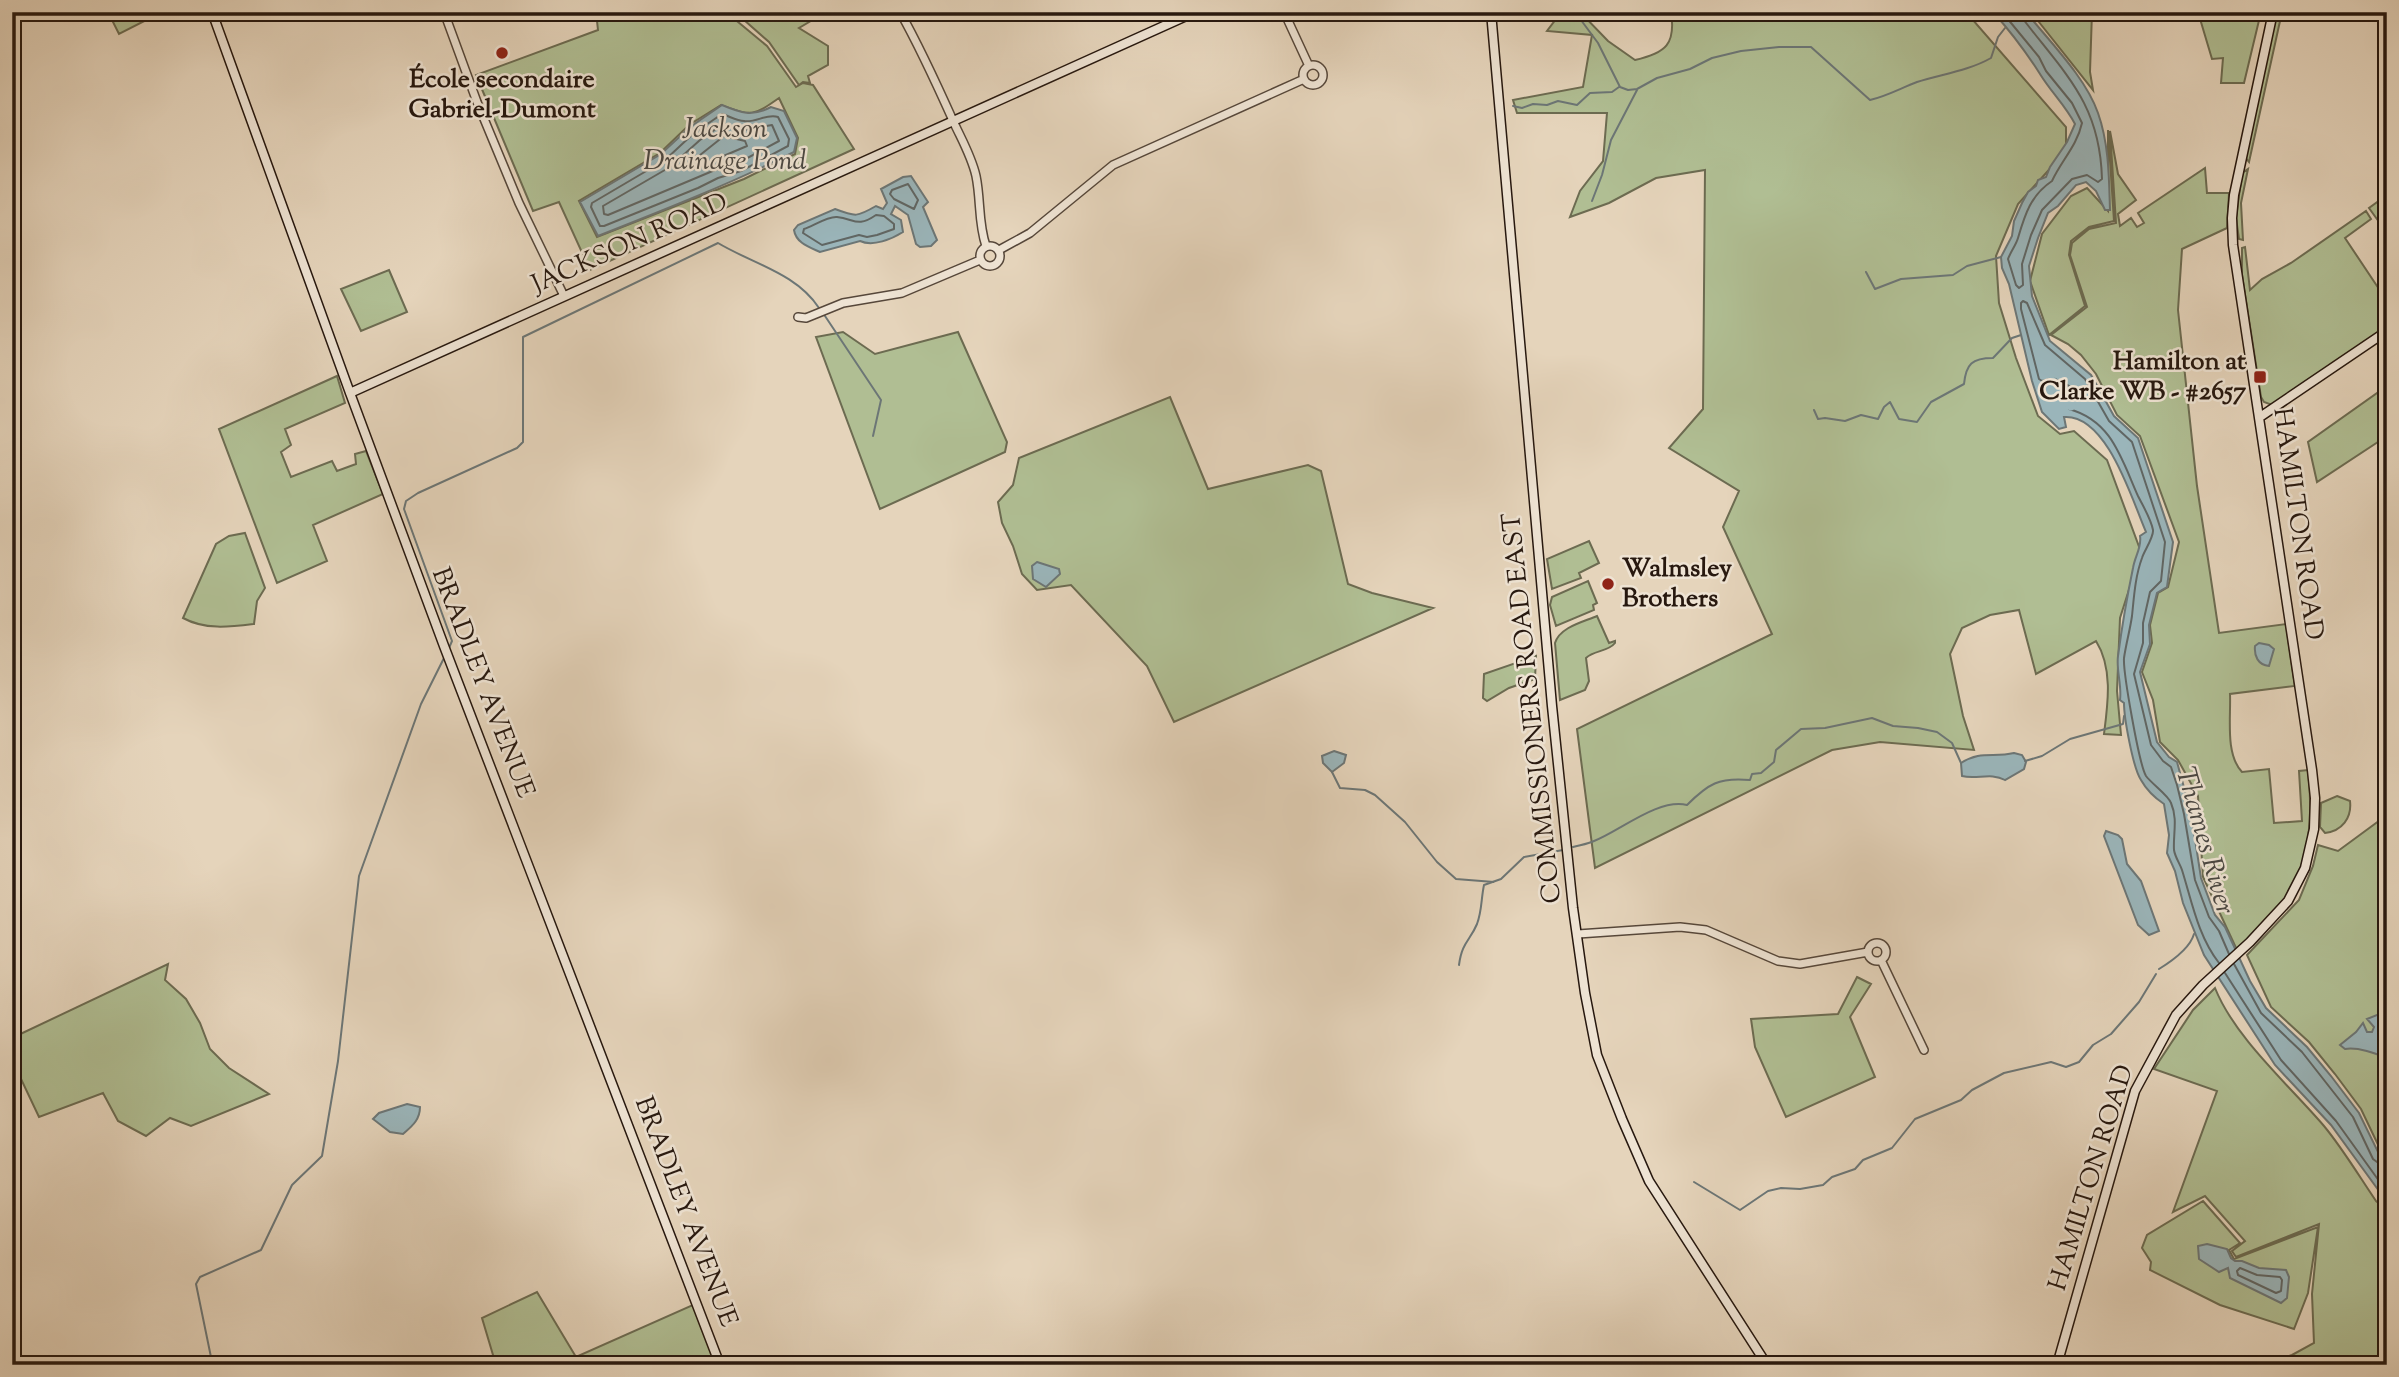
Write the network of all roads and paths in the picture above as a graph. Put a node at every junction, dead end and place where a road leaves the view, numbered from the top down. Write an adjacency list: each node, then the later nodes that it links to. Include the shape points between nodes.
1 (212, 12): 17 (main road, BRADLEY AVENUE)
2 (444, 12): 14 (street, via 519,203)
3 (900, 12): 10 (street)
4 (1195, 12): 10 (main road, JACKSON ROAD)
5 (1284, 12): 8 (street)
6 (1491, 12): 19 (main road, COMMISSIONERS ROAD EAST, via 1552,706)
7 (2273, 12): 18 (main road, HAMILTON ROAD, via 2232,218)
8 (1309, 66): 9 (street); 9 (street, via 1320,67 1322,80 1312,86)
9 (1304, 79): 12 (street, via 1113,165 1030,233)
10 (954, 121): 11 (street, via 976,175 980,230); 14 (main road, JACKSON ROAD)
11 (986, 246): 12 (street); 13 (street)
12 (999, 250): 13 (street, via 994,265)
13 (980, 260): 15 (street, via 902,293)
14 (564, 296): 17 (main road, JACKSON ROAD)
15 (798, 317)
16 (2387, 331): 18 (main road)
17 (350, 393): 23 (main road, BRADLEY AVENUE)
18 (2260, 417): 25 (main road, HAMILTON ROAD, via 2315,798 2314,829 2305,868 2288,901 2176,1015 2136,1091)
19 (1578, 934): 20 (street, via 1680,927 1706,930 1778,961 1800,964); 24 (main road, COMMISSIONERS ROAD EAST, via 1597,1055 1649,1181)
20 (1868, 952): 21 (street, via 1874,960); 21 (street, via 1871,945 1881,943 1887,951)
21 (1881, 960): 22 (street)
22 (1924, 1050)
23 (720, 1365)
24 (1770, 1365)
25 (2057, 1365)

